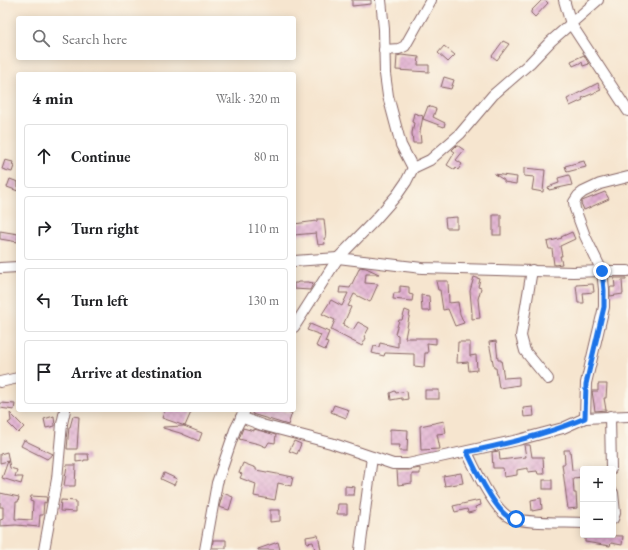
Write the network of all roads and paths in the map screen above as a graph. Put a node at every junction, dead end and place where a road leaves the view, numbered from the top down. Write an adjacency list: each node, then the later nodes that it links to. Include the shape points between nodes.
1 (381, 0): 6 (street)
2 (431, 0): 6 (street, via 405,46)
3 (564, 0): 5 (street)
4 (598, 0): 5 (street)
5 (571, 24): 7 (street); 8 (street, via 493,95 460,134 430,160)
6 (384, 50): 8 (street, via 385,74 392,113 401,145)
7 (628, 111)
8 (413, 168): 10 (street, via 397,195)
9 (628, 177): 15 (street, via 594,187 578,196 574,202 585,236)
10 (338, 258): 11 (street); 14 (street, via 422,268); 17 (street)
11 (296, 260)
12 (16, 267): 13 (street)
13 (0, 268)
14 (532, 270): 15 (street); 19 (street, via 521,336 525,351)
15 (602, 271): 16 (street); 25 (street, via 604,307 586,384)
16 (628, 271)
17 (296, 324)
18 (16, 378): 20 (street)
19 (548, 379)
20 (0, 382)
21 (65, 412): 30 (street, via 57,479)
22 (243, 413): 27 (street, via 262,425); 31 (street, via 217,483)
23 (610, 416): 24 (street); 25 (street); 28 (street)
24 (628, 416)
25 (585, 418): 26 (street, via 555,430)
26 (467, 452): 27 (street, via 400,465); 29 (street, via 476,472 500,509 508,516 542,522)
27 (372, 457): 32 (street)
28 (611, 466)
29 (580, 522)
30 (44, 550)
31 (205, 550)
32 (360, 550)

